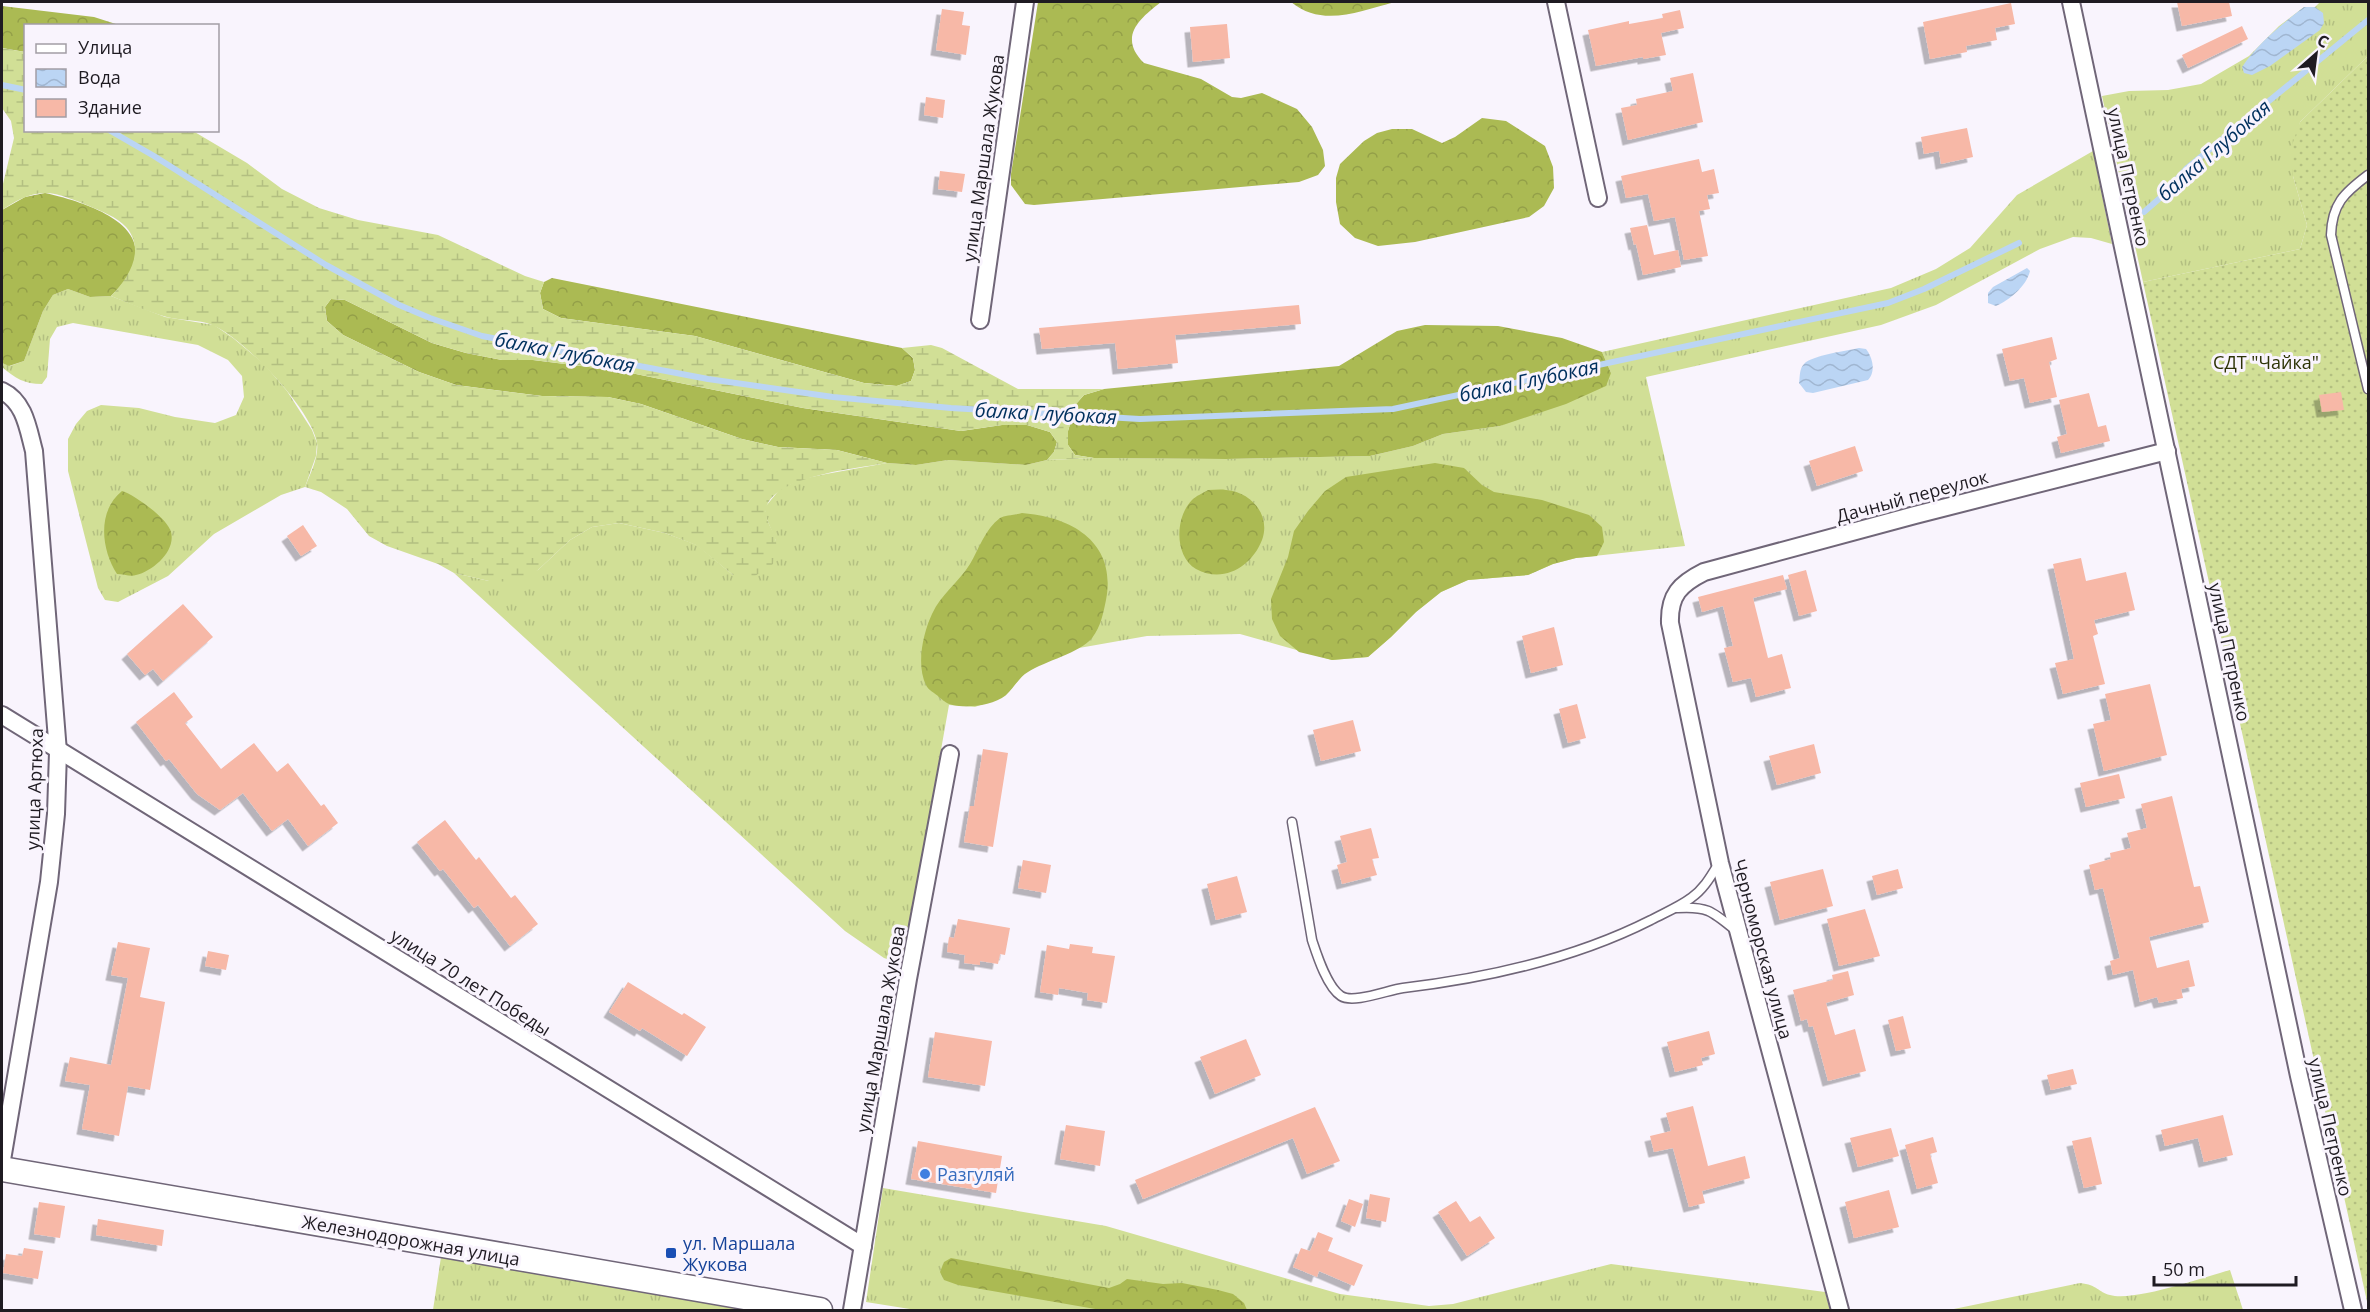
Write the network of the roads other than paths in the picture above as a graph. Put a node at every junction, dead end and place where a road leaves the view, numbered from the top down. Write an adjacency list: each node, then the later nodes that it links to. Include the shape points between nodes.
1 (1025, 2): 6 (street, улица Маршала Жукова)
2 (1556, 2): 5 (street)
3 (2071, 2): 9 (street, улица Петренко)
4 (2368, 175): 7 (lane, via 2349,189 2331,221 2331,235)
5 (1598, 198)
6 (980, 320)
7 (2368, 389)
8 (2, 391): 12 (street, улица Артюха, via 17,402 24,415 34,451)
9 (2167, 451): 10 (street, Дачный переулок, via 1704,572); 24 (street, улица Петренко, via 2299,1076)
10 (1674, 594): 15 (street, Черноморская улица, via 1669,608 1670,623)
11 (2, 715): 12 (street, улица 70 лет Победы)
12 (58, 752): 18 (street, улица Артюха, via 49,882); 20 (street, улица 70 лет Победы)
13 (950, 754): 20 (street, улица Маршала Жукова)
14 (1292, 822): 16 (lane, via 1312,940 1329,980 1342,997 1445,984 1572,953 1614,939)
15 (1720, 863): 16 (lane, via 1703,888); 17 (street, Черноморская улица)
16 (1673, 909): 17 (lane, via 1708,910)
17 (1737, 932): 23 (street, Черноморская улица)
18 (2, 1160)
19 (2, 1169): 21 (main road, Железнодорожная улица)
20 (863, 1246): 22 (street, улица Маршала Жукова)
21 (820, 1311)
22 (852, 1311)
23 (1840, 1311)
24 (2353, 1311)

